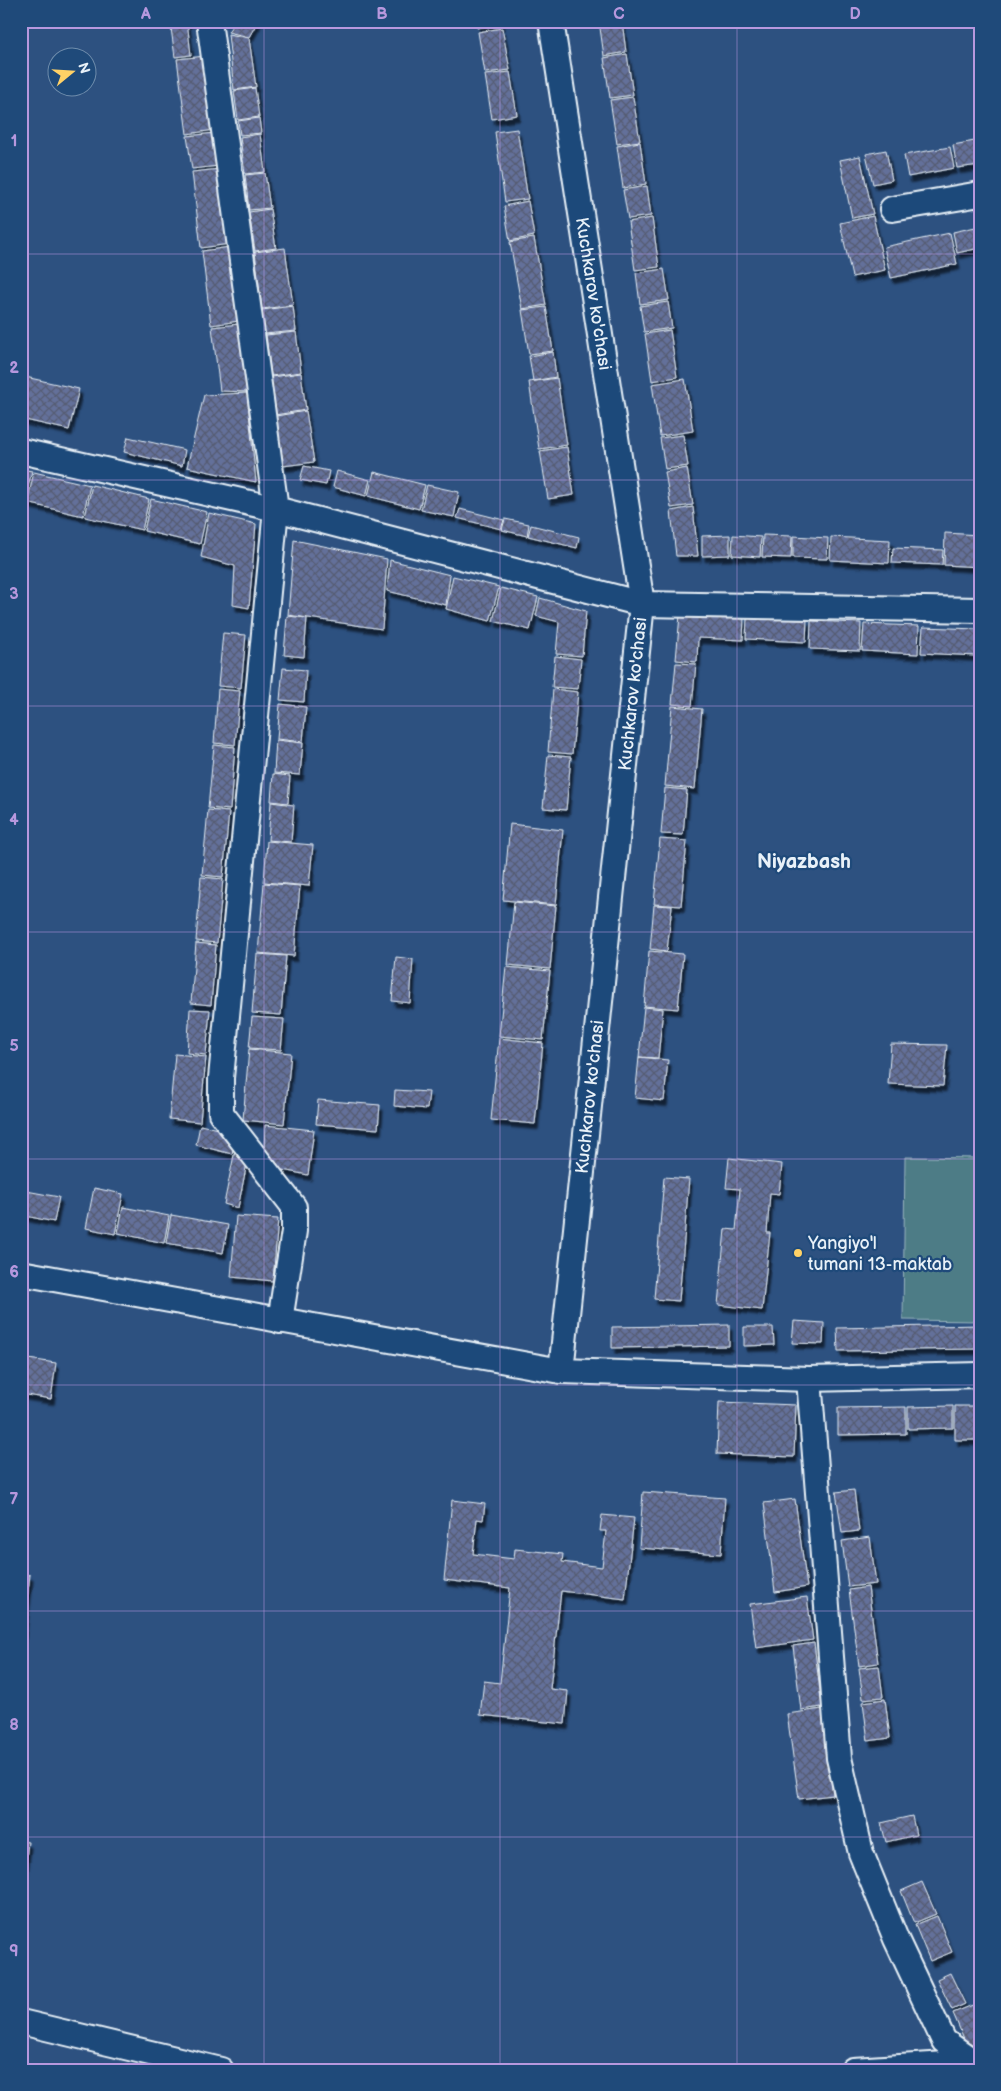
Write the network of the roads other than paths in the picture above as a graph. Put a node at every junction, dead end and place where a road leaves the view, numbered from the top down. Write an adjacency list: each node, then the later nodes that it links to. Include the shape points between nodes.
1 (209, 21): 6 (street)
2 (551, 21): 7 (street, Kuchkarov ko'chasi)
3 (980, 194): 4 (street)
4 (892, 209)
5 (21, 451): 6 (street)
6 (276, 509): 7 (street); 10 (street, via 221,1113 294,1207 294,1231)
7 (642, 604): 8 (street); 11 (street, Kuchkarov ko'chasi)
8 (980, 610)
9 (21, 1273): 10 (street)
10 (280, 1321): 11 (street)
11 (561, 1371): 13 (street)
12 (980, 1375): 13 (street)
13 (809, 1379): 15 (street, via 839,1758 861,1853 896,1939 944,2041)
14 (21, 2022): 16 (street)
15 (977, 2062): 17 (street)
16 (221, 2070)
17 (853, 2070)

